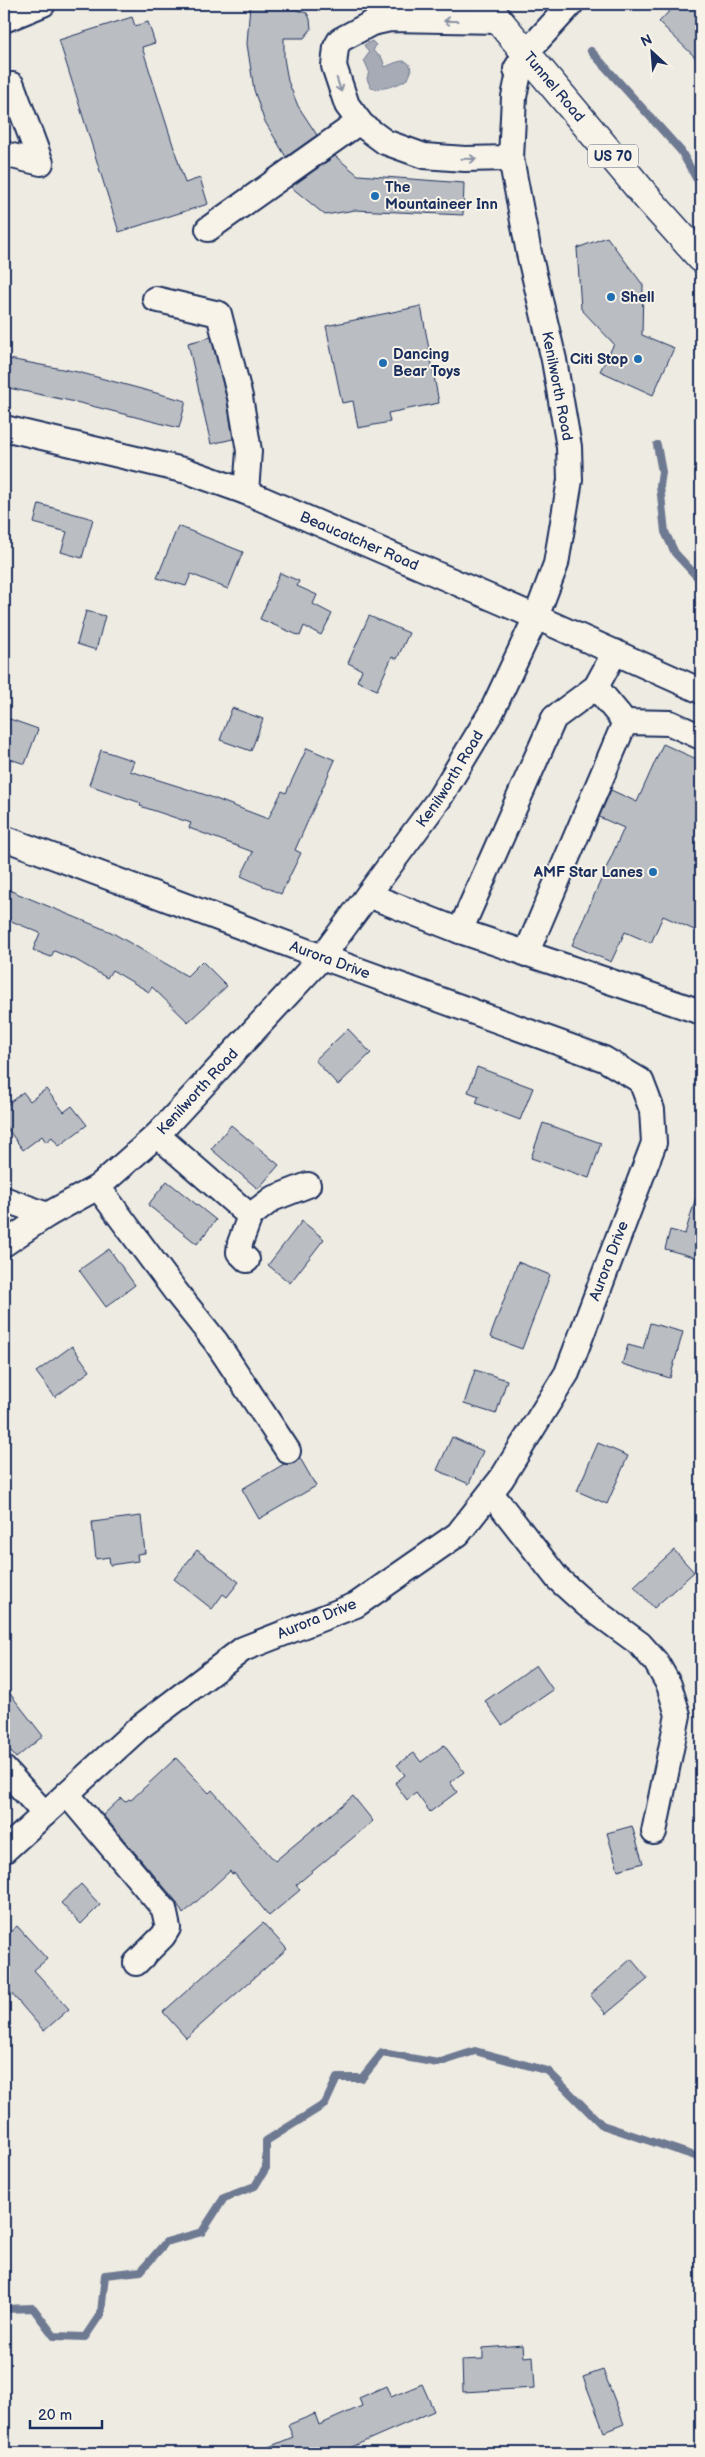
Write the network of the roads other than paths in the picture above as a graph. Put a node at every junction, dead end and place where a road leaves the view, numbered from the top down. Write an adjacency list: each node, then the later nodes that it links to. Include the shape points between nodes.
1 (43, 4): 5 (street)
2 (571, 4): 6 (street, Kenilworth Road)
3 (492, 12): 4 (street, one-way to 4, via 390,20); 6 (main road, Tunnel Road / US 70)
4 (376, 13): 8 (street, one-way to 8, via 340,40 335,54 336,77 346,105)
5 (4, 20)
6 (524, 56): 10 (street, Kenilworth Road, via 504,87 498,110 498,128); 12 (main road, Tunnel Road / US 70)
7 (4, 88): 9 (street, via 12,85 41,163)
8 (359, 122): 10 (street, one-way to 10, via 371,134 414,154); 11 (street)
9 (4, 154)
10 (511, 158): 16 (street, Kenilworth Road, via 569,447 570,480 556,564)
11 (208, 229)
12 (701, 258)
13 (155, 298): 15 (street, via 219,314 240,397 249,451)
14 (4, 428): 15 (street, Beaucatcher Road, via 187,471)
15 (246, 492): 16 (street, Beaucatcher Road)
16 (536, 616): 17 (street, Beaucatcher Road); 23 (street, Kenilworth Road, via 492,711 439,799)
17 (615, 652): 18 (street); 19 (street, Beaucatcher Road)
18 (596, 687): 20 (street); 24 (street, via 554,718)
19 (701, 691)
20 (626, 722): 21 (street, via 670,723); 25 (street)
21 (701, 737)
22 (4, 838): 26 (street, Aurora Drive)
23 (368, 895): 24 (street); 26 (street, Kenilworth Road)
24 (460, 930): 25 (street)
25 (526, 954): 27 (street)
26 (322, 957): 28 (street, Kenilworth Road); 37 (street, Aurora Drive, via 604,1059 641,1081 652,1110 654,1143 567,1372)
27 (701, 1012)
28 (157, 1136): 30 (street, Kenilworth Road); 33 (street)
29 (308, 1185): 33 (street, via 272,1199)
30 (98, 1187): 32 (street, Kenilworth Road); 36 (street, via 216,1342)
31 (4, 1199): 32 (street)
32 (47, 1215): 34 (street, Kenilworth Road)
33 (250, 1216): 35 (street, via 239,1252)
34 (4, 1244)
35 (247, 1260)
36 (288, 1451)
37 (491, 1493): 39 (street, Aurora Drive, via 458,1534 356,1605 243,1649 140,1727); 41 (street, via 557,1578 640,1644 656,1662 668,1685 678,1714)
38 (4, 1769): 40 (street)
39 (67, 1794): 40 (street, Aurora Drive); 43 (street, via 164,1909 168,1928)
40 (44, 1814): 42 (street, Aurora Drive)
41 (654, 1832)
42 (4, 1851)
43 (136, 1963)

